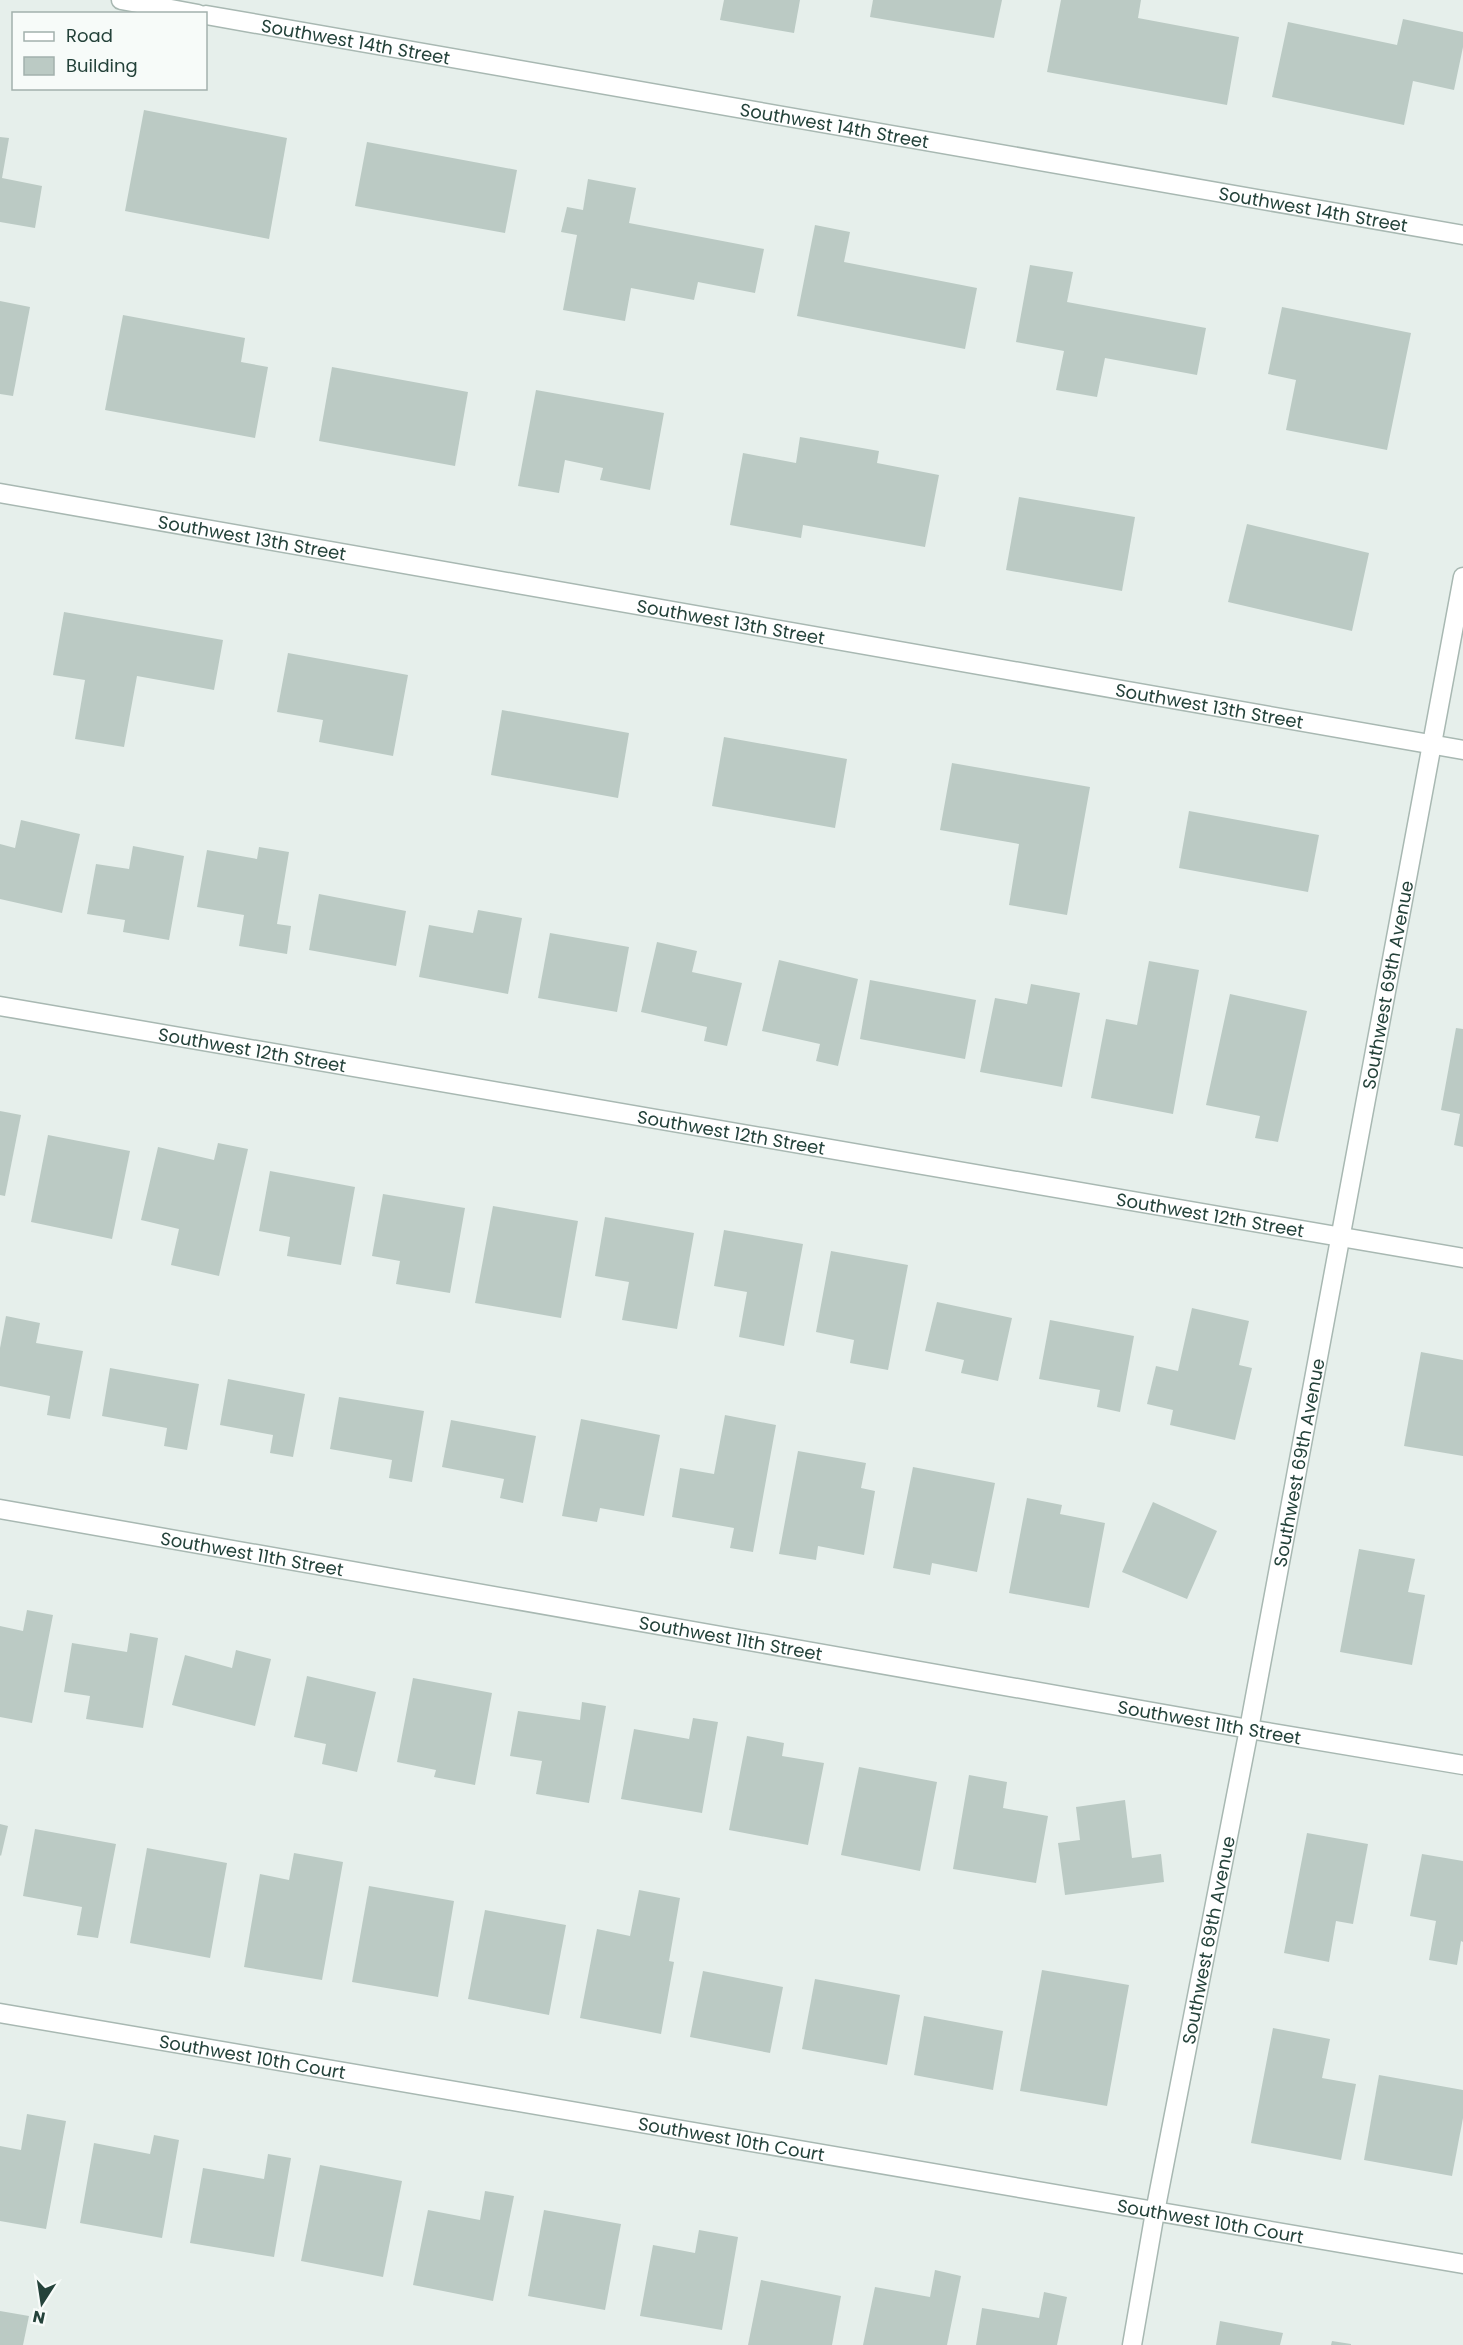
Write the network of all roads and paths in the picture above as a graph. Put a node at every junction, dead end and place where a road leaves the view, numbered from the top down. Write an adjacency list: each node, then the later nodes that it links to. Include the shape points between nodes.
1 (121, 0): 2 (street)
2 (187, 12)
3 (207, 15): 4 (street, Southwest 14th Street)
4 (1463, 235)
5 (0, 493): 7 (street, Southwest 13th Street)
6 (1463, 577): 7 (street, Southwest 69th Avenue)
7 (1433, 745): 8 (street, Southwest 13th Street); 10 (street, Southwest 69th Avenue)
8 (1463, 750)
9 (0, 1006): 10 (street, Southwest 12th Street)
10 (1341, 1237): 11 (street, Southwest 12th Street); 13 (street, Southwest 69th Avenue)
11 (1463, 1258)
12 (0, 1509): 13 (street, Southwest 11th Street)
13 (1249, 1729): 14 (street, Southwest 11th Street); 16 (street, Southwest 69th Avenue)
14 (1463, 1765)
15 (0, 2013): 16 (street, Southwest 10th Court)
16 (1155, 2212): 17 (street, Southwest 10th Court); 18 (street, Southwest 69th Avenue)
17 (1463, 2264)
18 (1132, 2345)

